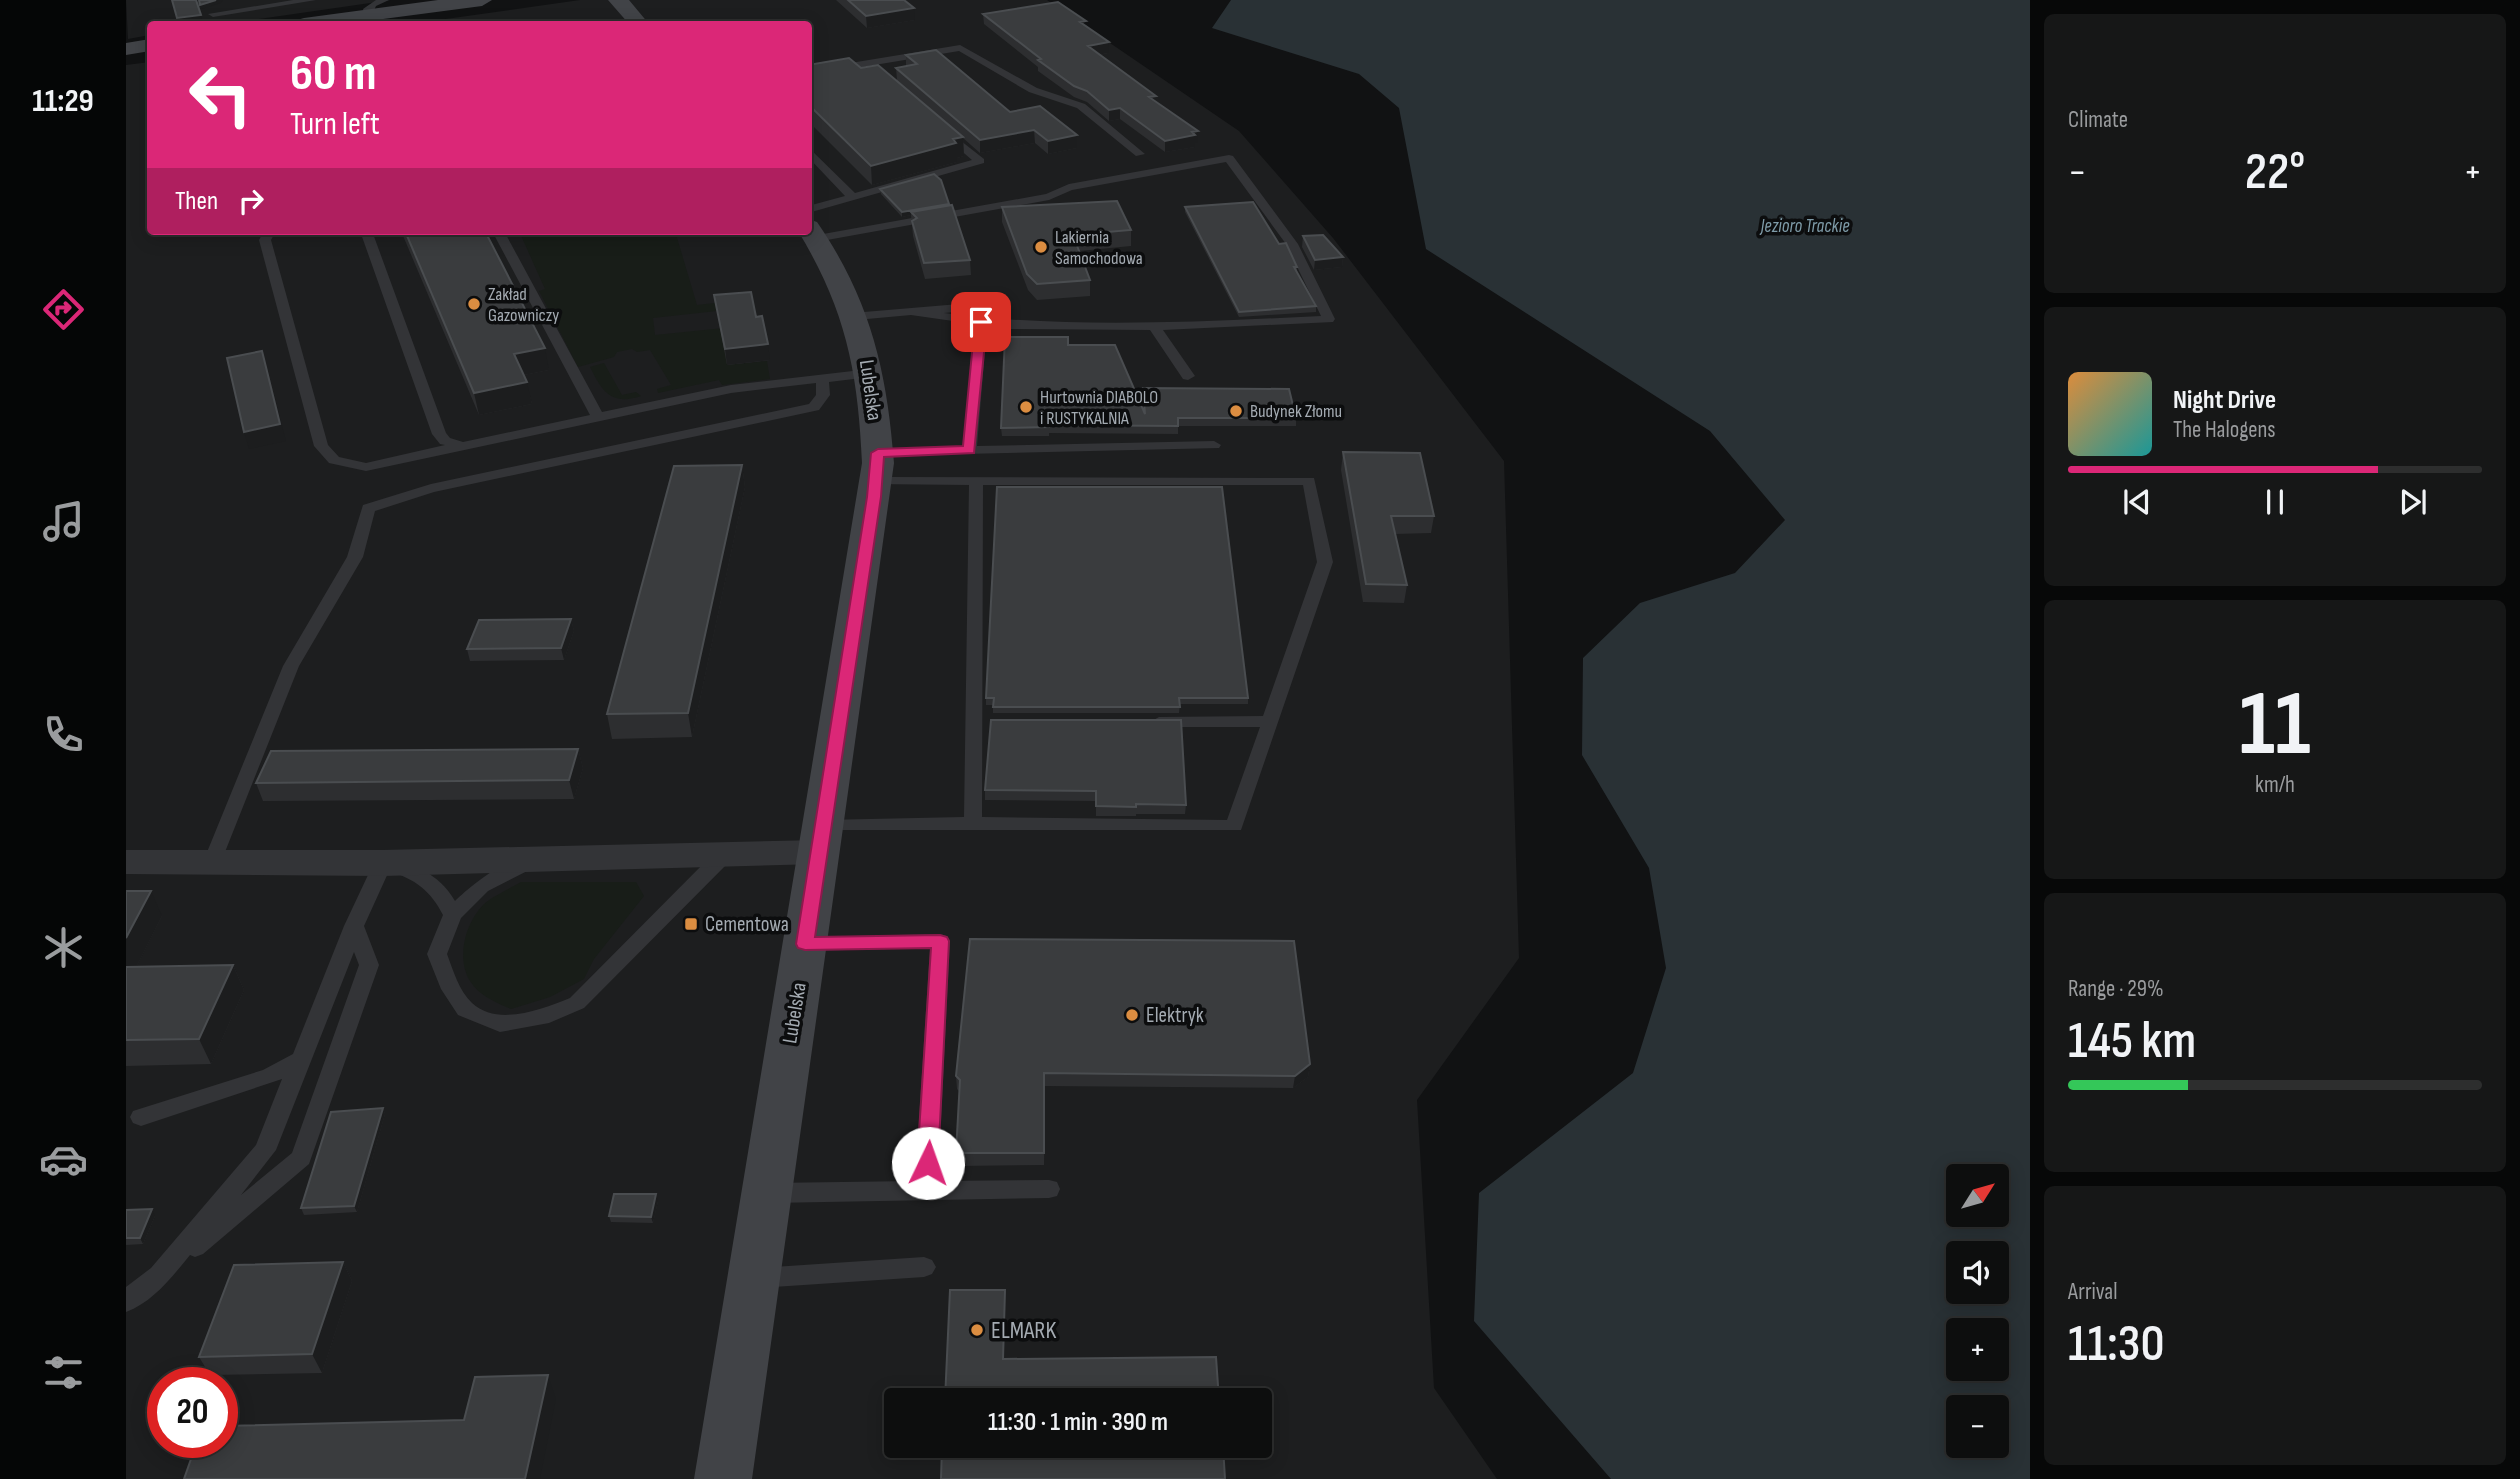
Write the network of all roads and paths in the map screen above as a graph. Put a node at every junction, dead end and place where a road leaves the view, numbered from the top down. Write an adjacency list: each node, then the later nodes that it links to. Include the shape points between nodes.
1 (241, 0): 6 (lane)
2 (312, 0): 6 (lane)
3 (385, 0): 7 (lane, via 373,4)
4 (482, 0): 7 (street)
5 (618, 0): 10 (street)
6 (213, 14): 8 (lane)
7 (368, 15): 9 (street)
8 (207, 21)
9 (333, 21)
10 (636, 21)
11 (868, 64): 12 (lane); 13 (lane); 16 (lane, via 960,48 1033,90 1081,106)
12 (812, 72)
13 (878, 73)
14 (939, 126): 19 (lane, via 980,161)
15 (812, 154): 17 (lane)
16 (1140, 154)
17 (822, 164): 18 (lane); 19 (lane)
18 (812, 165)
19 (853, 197): 20 (lane)
20 (812, 224)
21 (812, 225): 30 (lane, via 1049,197 1069,187 1229,158 1292,244 1328,319)
22 (812, 227): 28 (street, Lubelska)
23 (268, 235): 36 (lane, via 265,240 321,446 334,460 366,467)
24 (367, 235): 36 (lane, via 439,434 445,441)
25 (501, 235): 34 (lane)
26 (995, 305): 27 (lane)
27 (916, 313): 28 (lane); 29 (lane)
28 (856, 316): 31 (street, Lubelska)
29 (981, 322): 30 (lane); 37 (lane)
30 (1154, 326): 32 (lane)
31 (870, 373): 33 (lane); 38 (street, Lubelska)
32 (1188, 376)
33 (822, 378): 34 (lane, via 731,389); 47 (lane, via 823,395 814,407 444,485 368,508 355,557 291,666)
34 (598, 417): 36 (lane)
35 (1214, 445): 37 (lane)
36 (463, 446)
37 (970, 450): 38 (lane)
38 (877, 467): 39 (lane); 43 (street, Lubelska)
39 (976, 481): 41 (lane, via 1309,481 1325,562); 42 (lane, via 980,722)
40 (1135, 722): 41 (lane)
41 (1269, 722): 42 (lane, via 1234,826)
42 (972, 823): 43 (lane)
43 (821, 839): 44 (street); 51 (street, Lubelska)
44 (725, 854): 45 (street); 49 (lane, via 577,1003 549,1015 500,1024 465,1009 438,954)
45 (538, 857): 48 (street); 49 (lane, via 481,886)
46 (126, 862): 47 (street)
47 (212, 862): 48 (street)
48 (383, 863): 49 (lane, via 417,872 443,894); 50 (lane)
49 (453, 915)
50 (354, 926): 52 (lane); 59 (lane, via 369,965 301,1158)
51 (805, 944): 55 (lane, via 940,941); 56 (street, Lubelska)
52 (300, 1060): 53 (lane, via 270,1076); 59 (lane, via 265,1150)
53 (141, 1117)
54 (1049, 1189): 55 (lane)
55 (926, 1191): 56 (lane)
56 (767, 1193): 58 (street, Lubelska)
57 (923, 1267): 58 (lane)
58 (754, 1278): 61 (street, Lubelska)
59 (157, 1279): 60 (lane)
60 (126, 1301)
61 (723, 1479)

